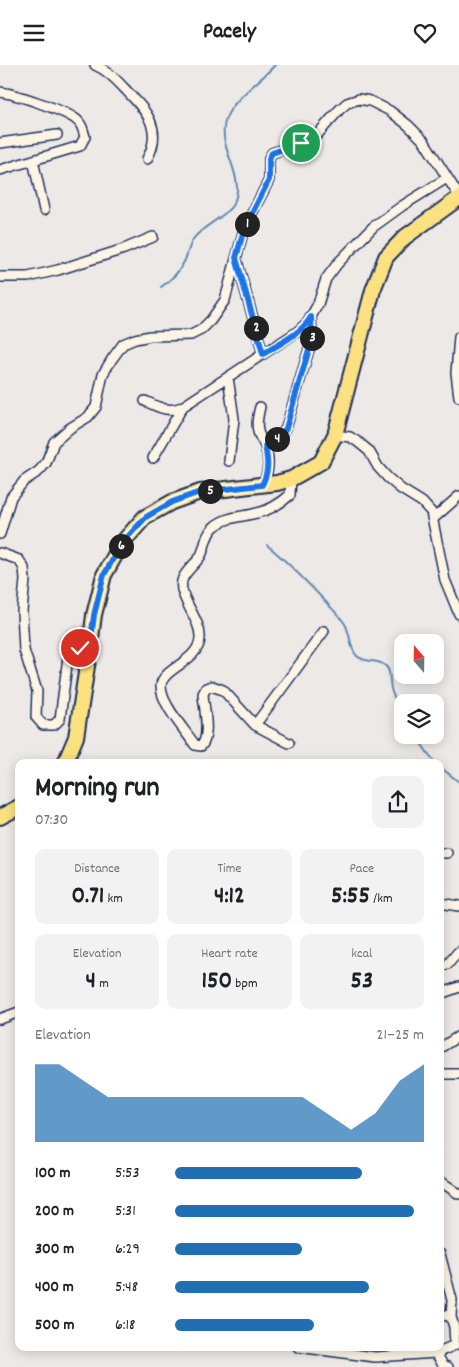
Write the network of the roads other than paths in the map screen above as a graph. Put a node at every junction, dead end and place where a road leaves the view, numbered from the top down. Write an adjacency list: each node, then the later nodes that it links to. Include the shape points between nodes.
1 (95, 65): 5 (street, via 114,77 147,113 154,135)
2 (1, 91): 6 (street, via 54,108 75,118 83,127 85,137 80,146)
3 (57, 135): 4 (street)
4 (0, 143)
5 (147, 159)
6 (33, 160): 7 (street); 10 (street)
7 (0, 170)
8 (447, 178): 9 (street); 12 (street, via 424,141 390,111 370,101 359,99 347,103 316,136 272,153 269,180 244,229); 14 (street, via 373,227 326,279)
9 (459, 197): 22 (main road, via 405,237 386,257 373,290)
10 (44, 210)
11 (152, 237): 13 (street, via 58,270 28,277)
12 (236, 258): 16 (street); 30 (street, via 225,300 201,330 191,335 150,336 123,344 103,374 96,407 88,417 54,442 40,471 24,481 11,497)
13 (0, 277)
14 (311, 317): 16 (street, via 297,331); 23 (street, via 312,339 286,428 282,435)
15 (459, 337): 18 (street, via 456,373)
16 (263, 354): 17 (street)
17 (228, 377): 20 (street); 25 (street, via 234,419)
18 (459, 397)
19 (145, 401): 20 (street, via 166,410 175,411)
20 (182, 407): 24 (street)
21 (260, 407): 23 (street, via 258,433)
22 (335, 435): 26 (main road, via 321,462); 29 (street, via 350,437 369,451 388,478 422,502)
23 (265, 446): 27 (street, via 267,476)
24 (153, 458)
25 (229, 461)
26 (292, 479): 27 (main road); 35 (street, via 290,495 278,505 222,521 205,539 201,556 182,579 181,588 201,638 186,662 165,676 160,685 164,700 195,745 201,746 207,737 203,694 206,688 212,686 223,690)
27 (262, 485): 34 (main road, via 200,492 172,502 146,517 122,543 104,575)
28 (459, 496): 29 (street)
29 (433, 519): 32 (street, via 445,580)
30 (0, 534)
31 (0, 553): 34 (street, via 19,560 24,569 24,650 37,691 36,717 43,725 54,725 60,719 68,657 73,651)
32 (459, 614)
33 (324, 631): 35 (street)
34 (90, 647): 37 (main road, via 76,737)
35 (255, 725): 36 (street)
36 (289, 743)
37 (67, 759)
38 (15, 809): 39 (main road)
39 (0, 817)
40 (444, 904): 41 (street)
41 (459, 906)
42 (458, 952): 43 (street)
43 (444, 966)
44 (459, 987): 45 (street)
45 (444, 993)
46 (15, 1013): 47 (street)
47 (0, 1019)
48 (459, 1036): 49 (street)
49 (444, 1046)
50 (444, 1074): 51 (street)
51 (459, 1074)
52 (444, 1184): 53 (street)
53 (459, 1194)
54 (444, 1269): 56 (street, via 452,1300)
55 (444, 1315): 56 (street)
56 (451, 1317): 57 (street, via 455,1345)
57 (444, 1350)
58 (329, 1351): 60 (street, via 375,1357)
59 (441, 1351): 60 (street)
60 (436, 1353): 61 (street)
61 (448, 1367)

